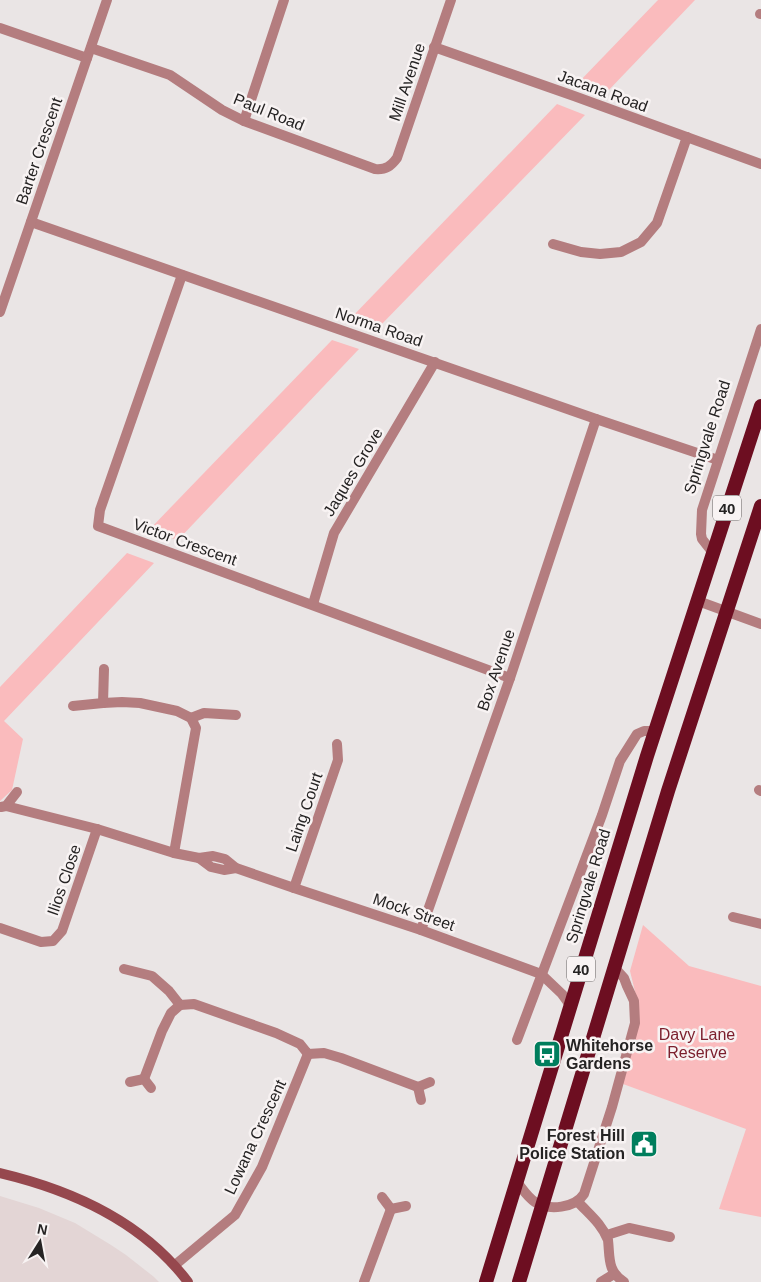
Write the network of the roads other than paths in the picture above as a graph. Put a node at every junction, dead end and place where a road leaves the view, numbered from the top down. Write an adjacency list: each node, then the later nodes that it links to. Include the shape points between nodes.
1 (107, 0): 6 (street, Barter Crescent)
2 (284, 0): 7 (street)
3 (451, 0): 5 (street, Mill Avenue)
4 (0, 28): 6 (street, Paul Road)
5 (434, 47): 8 (street, Jacana Road); 10 (street, Mill Avenue, via 397,158)
6 (89, 53): 7 (street, Paul Road, via 170,75); 11 (street, Barter Crescent)
7 (244, 121): 10 (street, Paul Road, via 375,169)
8 (687, 137): 9 (street, Jacana Road); 12 (street, via 657,223 641,242 621,252 600,254)
9 (761, 164)
10 (386, 168)
11 (31, 222): 13 (street, Norma Road); 14 (street, Barter Crescent)
12 (554, 244)
13 (182, 274): 16 (street, Norma Road); 23 (street, Victor Crescent, via 100,510 98,526)
14 (0, 312)
15 (761, 329): 19 (street, Springvale Road)
16 (435, 362): 18 (street, Norma Road); 23 (street, Jaques Grove, via 334,534)
17 (761, 406): 21 (highway, Springvale Road / 40)
18 (596, 419): 19 (street, Norma Road); 27 (street, Box Avenue)
19 (718, 460): 21 (street, Springvale Road, via 700,520 702,539)
20 (761, 506): 24 (highway, 40)
21 (713, 553): 22 (highway, Springvale Road / 40)
22 (698, 601): 24 (street); 32 (highway, Springvale Road / 40)
23 (312, 604): 27 (street, Victor Crescent)
24 (727, 612): 25 (street); 43 (highway, 40)
25 (761, 624)
26 (104, 669): 28 (street)
27 (510, 678): 42 (street, Box Avenue)
28 (103, 703): 29 (street); 31 (street, via 140,703 177,711)
29 (73, 706)
30 (236, 715): 31 (street, via 204,713)
31 (191, 718): 37 (street, via 196,728)
32 (655, 731): 45 (street, Springvale Road, via 636,734 620,761); 47 (highway, Springvale Road / 40)
33 (337, 744): 38 (street, Laing Court, via 338,760)
34 (17, 792): 35 (street, Mock Street)
35 (3, 807): 36 (street, Mock Street)
36 (97, 830): 37 (street, Mock Street); 41 (street, Ilios Close, via 62,931 53,941 41,942)
37 (174, 853): 38 (street, Mock Street, via 199,858 211,867 236,868)
38 (294, 888): 42 (street, Mock Street)
39 (733, 917): 40 (street)
40 (761, 924)
41 (0, 928)
42 (421, 930): 45 (street, Mock Street)
43 (614, 967): 59 (street, via 624,978 634,1001 635,1024 590,1179); 60 (highway, 40)
44 (124, 969): 46 (street, via 152,976)
45 (541, 974): 47 (street, Mock Street); 48 (street, Springvale Road)
46 (180, 1005): 49 (street, via 194,1004 276,1033 300,1044); 50 (street, via 171,1013 162,1031)
47 (570, 1005): 57 (highway, Springvale Road / 40)
48 (517, 1040)
49 (308, 1054): 53 (street, via 324,1053 341,1058); 65 (street, Lowana Crescent, via 262,1166 235,1215)
50 (144, 1078): 51 (street); 54 (street)
51 (130, 1082)
52 (430, 1082): 53 (street)
53 (418, 1087): 55 (street)
54 (151, 1088)
55 (421, 1100)
56 (0, 1174): 65 (main road, via 69,1195 105,1211 150,1242)
57 (516, 1181): 60 (street, via 531,1199); 69 (highway, Springvale Road / 40)
58 (382, 1197): 62 (street)
59 (578, 1202): 60 (street, via 558,1207); 63 (street)
60 (542, 1205): 70 (highway, 40)
61 (406, 1206): 62 (street)
62 (391, 1209): 68 (street)
63 (607, 1236): 64 (street, via 629,1228); 66 (street)
64 (670, 1237)
65 (174, 1265): 67 (main road)
66 (614, 1274): 71 (street); 72 (street)
67 (188, 1282)
68 (364, 1282)
69 (486, 1282)
70 (519, 1282)
71 (601, 1282)
72 (624, 1282)

